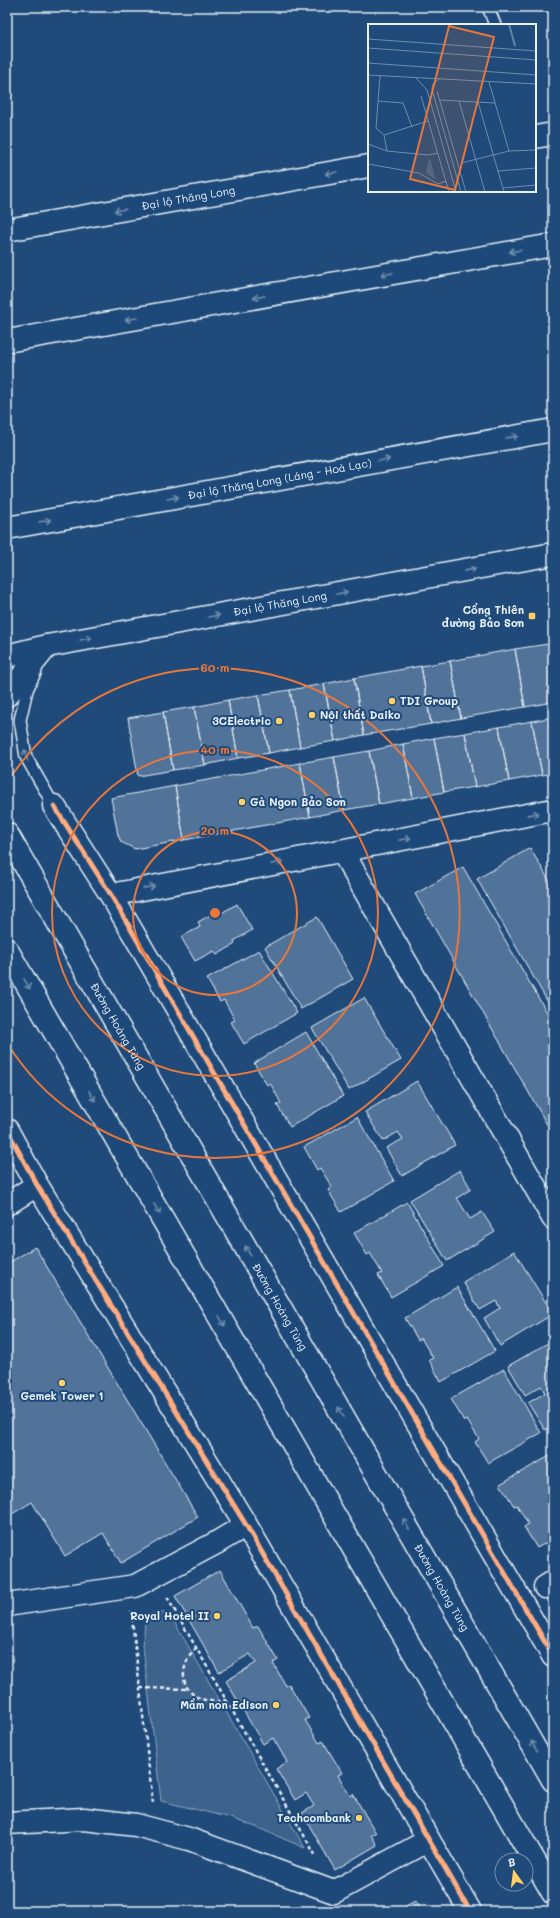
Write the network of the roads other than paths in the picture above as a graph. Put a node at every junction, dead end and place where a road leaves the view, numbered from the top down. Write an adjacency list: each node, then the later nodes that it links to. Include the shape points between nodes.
1 (488, 7): 2 (lane)
2 (495, 24)
3 (553, 134): 4 (main road)
4 (536, 137)
5 (368, 166): 6 (main road, Đại lộ Thăng Long, one-way to 6)
6 (7, 230)
7 (553, 245): 8 (main road, one-way to 8)
8 (7, 341)
9 (553, 430): 10 (main road, Đại lộ Thăng Long (Láng - Hoà Lạc), one-way to 9)
10 (7, 528)
11 (553, 554): 12 (main road, Đại lộ Thăng Long, one-way to 11)
12 (48, 646): 13 (main road, Đại lộ Thăng Long); 14 (main road); 15 (lane, one-way to 12, via 26,757 20,720 27,690)
13 (7, 656)
14 (7, 695)
15 (49, 798): 19 (main road)
16 (553, 810): 18 (main road, one-way to 16)
17 (7, 834): 28 (main road, Đường Hoàng Tùng, one-way to 17)
18 (342, 851): 19 (main road, one-way to 18); 24 (main road)
19 (111, 895): 27 (main road)
20 (7, 950): 31 (main road, one-way to 31)
21 (7, 1130): 22 (main road)
22 (37, 1185): 23 (main road); 25 (main road)
23 (7, 1204)
24 (553, 1218)
25 (246, 1525): 26 (main road, via 135,1586); 30 (main road)
26 (7, 1605)
27 (553, 1656)
28 (553, 1780)
29 (7, 1824): 30 (main road, via 84,1819 136,1825 189,1839 334,1892)
30 (429, 1840): 32 (main road)
31 (553, 1893)
32 (470, 1911)

